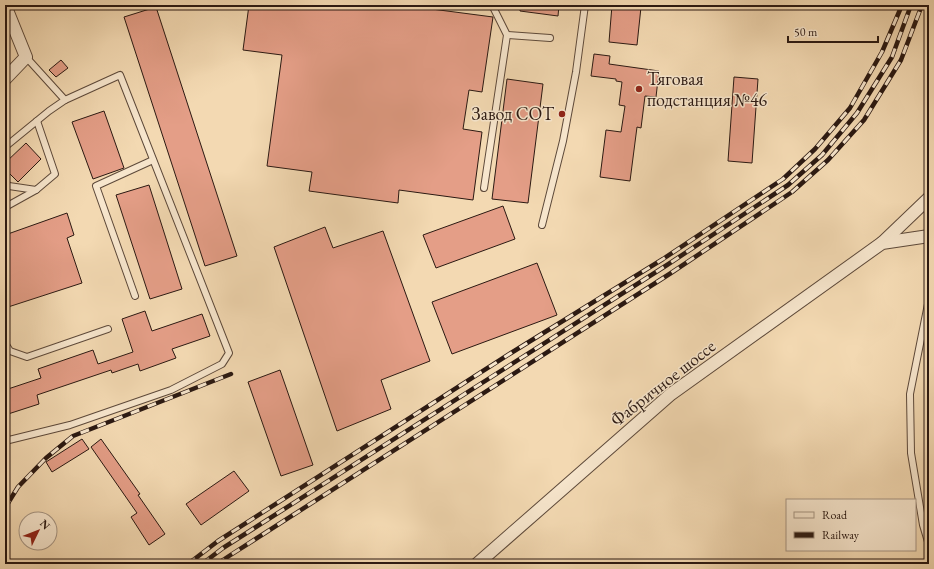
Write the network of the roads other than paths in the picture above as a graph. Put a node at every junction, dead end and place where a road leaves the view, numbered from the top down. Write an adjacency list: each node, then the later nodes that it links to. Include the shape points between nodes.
1 (5, 5): 6 (street)
2 (492, 5): 4 (lane)
3 (586, 5): 17 (lane, via 563,141)
4 (507, 35): 5 (lane); 13 (lane)
5 (550, 38)
6 (26, 58): 7 (street); 8 (lane)
7 (5, 79)
8 (65, 100): 9 (lane); 11 (lane, via 120,75)
9 (37, 120): 10 (lane); 14 (lane, via 55,174)
10 (5, 147)
11 (153, 160): 20 (lane, via 96,186); 24 (lane, via 228,353 222,364 171,390 70,425)
12 (5, 182): 14 (lane, via 9,186)
13 (484, 188)
14 (36, 190): 16 (lane)
15 (929, 198): 19 (street, Фабричное шоссе)
16 (5, 206)
17 (542, 225)
18 (929, 236): 19 (street, Фабричное шоссе)
19 (882, 243): 26 (street, Фабричное шоссе, via 671,394)
20 (135, 296)
21 (929, 299): 25 (lane, via 910,394 912,453 923,525)
22 (108, 329): 23 (lane, via 27,357 10,351)
23 (5, 344)
24 (5, 441)
25 (929, 545)
26 (477, 564)

